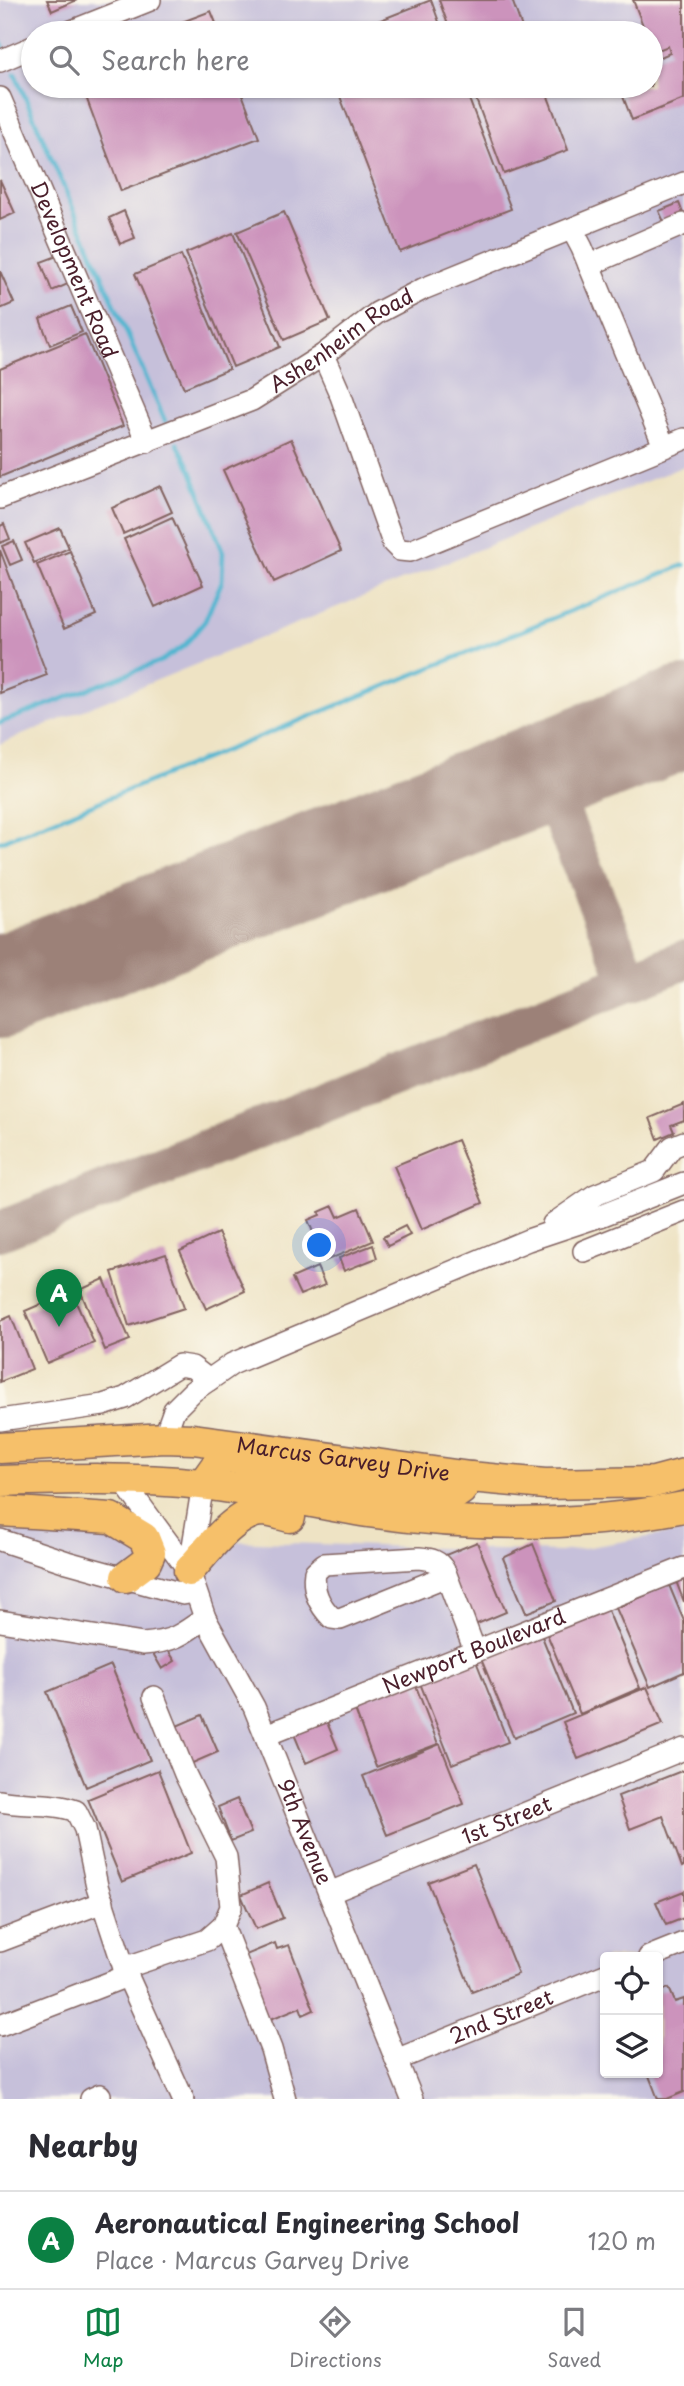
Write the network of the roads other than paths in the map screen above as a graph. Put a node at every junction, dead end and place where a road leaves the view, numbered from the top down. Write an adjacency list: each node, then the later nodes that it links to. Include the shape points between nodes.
1 (150, 0): 2 (street)
2 (97, 21)
3 (21, 52): 4 (street)
4 (0, 61)
5 (0, 98): 11 (street, Development Road)
6 (684, 183): 8 (street, Ashenheim Road)
7 (684, 224): 9 (street)
8 (572, 229): 9 (street); 10 (street, Ashenheim Road, via 423,289 377,313)
9 (589, 265): 12 (street)
10 (323, 355): 11 (street, Ashenheim Road, via 251,400); 12 (street, via 393,543 400,550 410,551)
11 (147, 442): 13 (street, Ashenheim Road)
12 (674, 442)
13 (0, 498)
14 (684, 1142): 19 (street, via 672,1147 654,1171 595,1195)
15 (684, 1183): 16 (street)
16 (644, 1199): 18 (street); 19 (street)
17 (684, 1211): 18 (street)
18 (653, 1223): 20 (street)
19 (528, 1240): 21 (street, via 232,1364)
20 (584, 1251)
21 (201, 1385): 22 (street, via 192,1367 179,1365 125,1398 103,1405); 23 (street, via 174,1410)
22 (0, 1420)
23 (179, 1438): 24 (highway, Marcus Garvey Drive); 26 (highway, Marcus Garvey Drive)
24 (0, 1448)
25 (684, 1474): 26 (highway, Marcus Garvey Drive, via 654,1482 545,1485)
26 (470, 1477): 29 (highway, via 450,1497 323,1479 228,1457 220,1460)
27 (122, 1480): 28 (highway); 29 (highway); 37 (street, 9th Avenue)
28 (0, 1481)
29 (203, 1484): 32 (highway); 37 (street)
30 (684, 1507): 32 (highway, via 642,1516)
31 (0, 1511): 36 (highway, via 110,1518 144,1538 150,1553 146,1562)
32 (458, 1522): 37 (highway, via 452,1532 440,1535 408,1534 262,1511 247,1514 227,1529)
33 (0, 1540): 36 (street)
34 (684, 1568): 40 (street, Newport Boulevard)
35 (445, 1572): 35 (street, via 440,1563 419,1558 324,1564 315,1572 313,1585 322,1608 340,1619); 40 (street)
36 (126, 1577): 37 (street, via 183,1594)
37 (192, 1581): 38 (street, 9th Avenue)
38 (205, 1618): 39 (street, via 180,1637 143,1644); 42 (street, 9th Avenue)
39 (0, 1621)
40 (475, 1651): 42 (street, Newport Boulevard)
41 (154, 1696): 47 (street, via 184,1774 226,1857 231,1907)
42 (265, 1735): 45 (street, 9th Avenue)
43 (684, 1748): 45 (street, 1st Street)
44 (0, 1801): 46 (street, via 76,1811 85,1829)
45 (329, 1892): 54 (street, 9th Avenue)
46 (103, 1902): 48 (street); 51 (street)
47 (223, 1926): 51 (street, via 207,1940); 56 (street, via 271,2049)
48 (0, 1941)
49 (684, 1943): 50 (street)
50 (662, 1952)
51 (125, 1972): 53 (street); 55 (street)
52 (600, 1977): 54 (street, 2nd Street)
53 (0, 2025)
54 (396, 2060): 57 (street, 9th Avenue)
55 (183, 2099)
56 (285, 2099)
57 (412, 2099)

